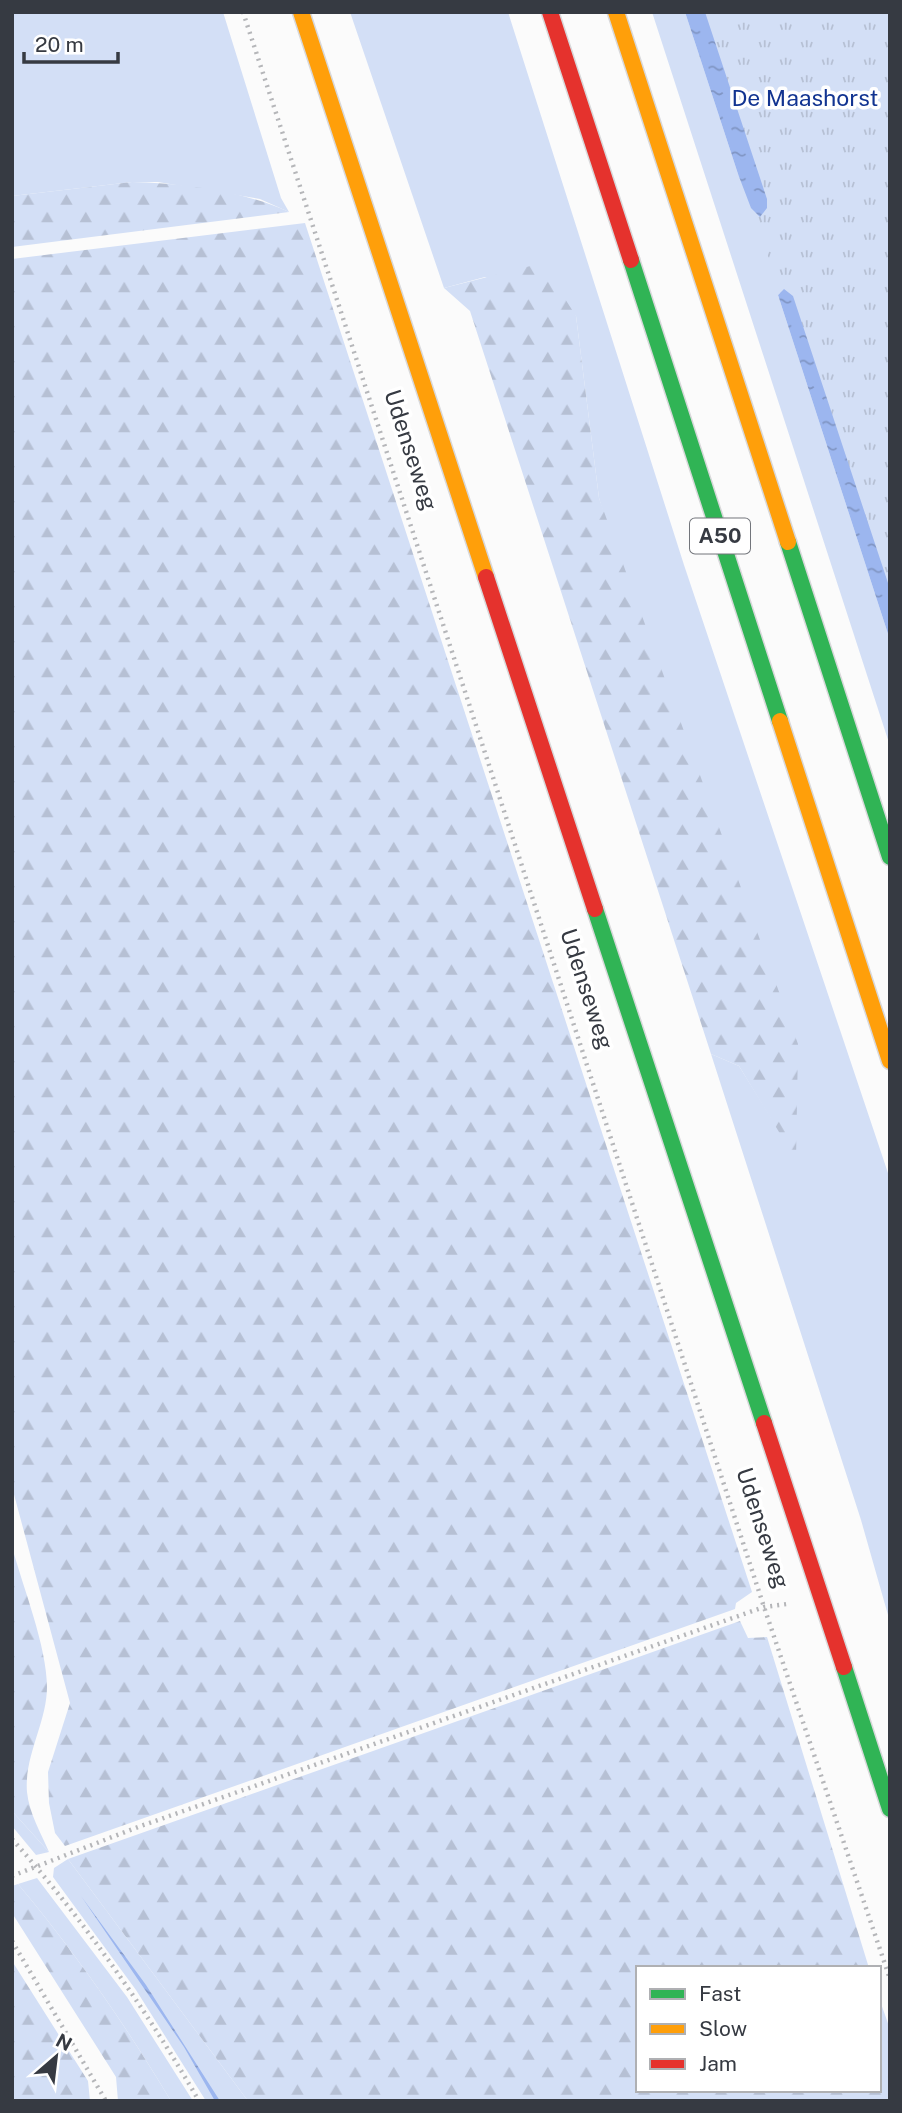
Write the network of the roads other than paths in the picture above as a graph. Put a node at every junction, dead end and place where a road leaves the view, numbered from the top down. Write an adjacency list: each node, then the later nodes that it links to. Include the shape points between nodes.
1 (301, 12): 6 (main road, Udenseweg)
2 (550, 12): 5 (main road, A50)
3 (617, 12): 4 (main road, A50)
4 (890, 857)
5 (890, 1061)
6 (890, 1809)

